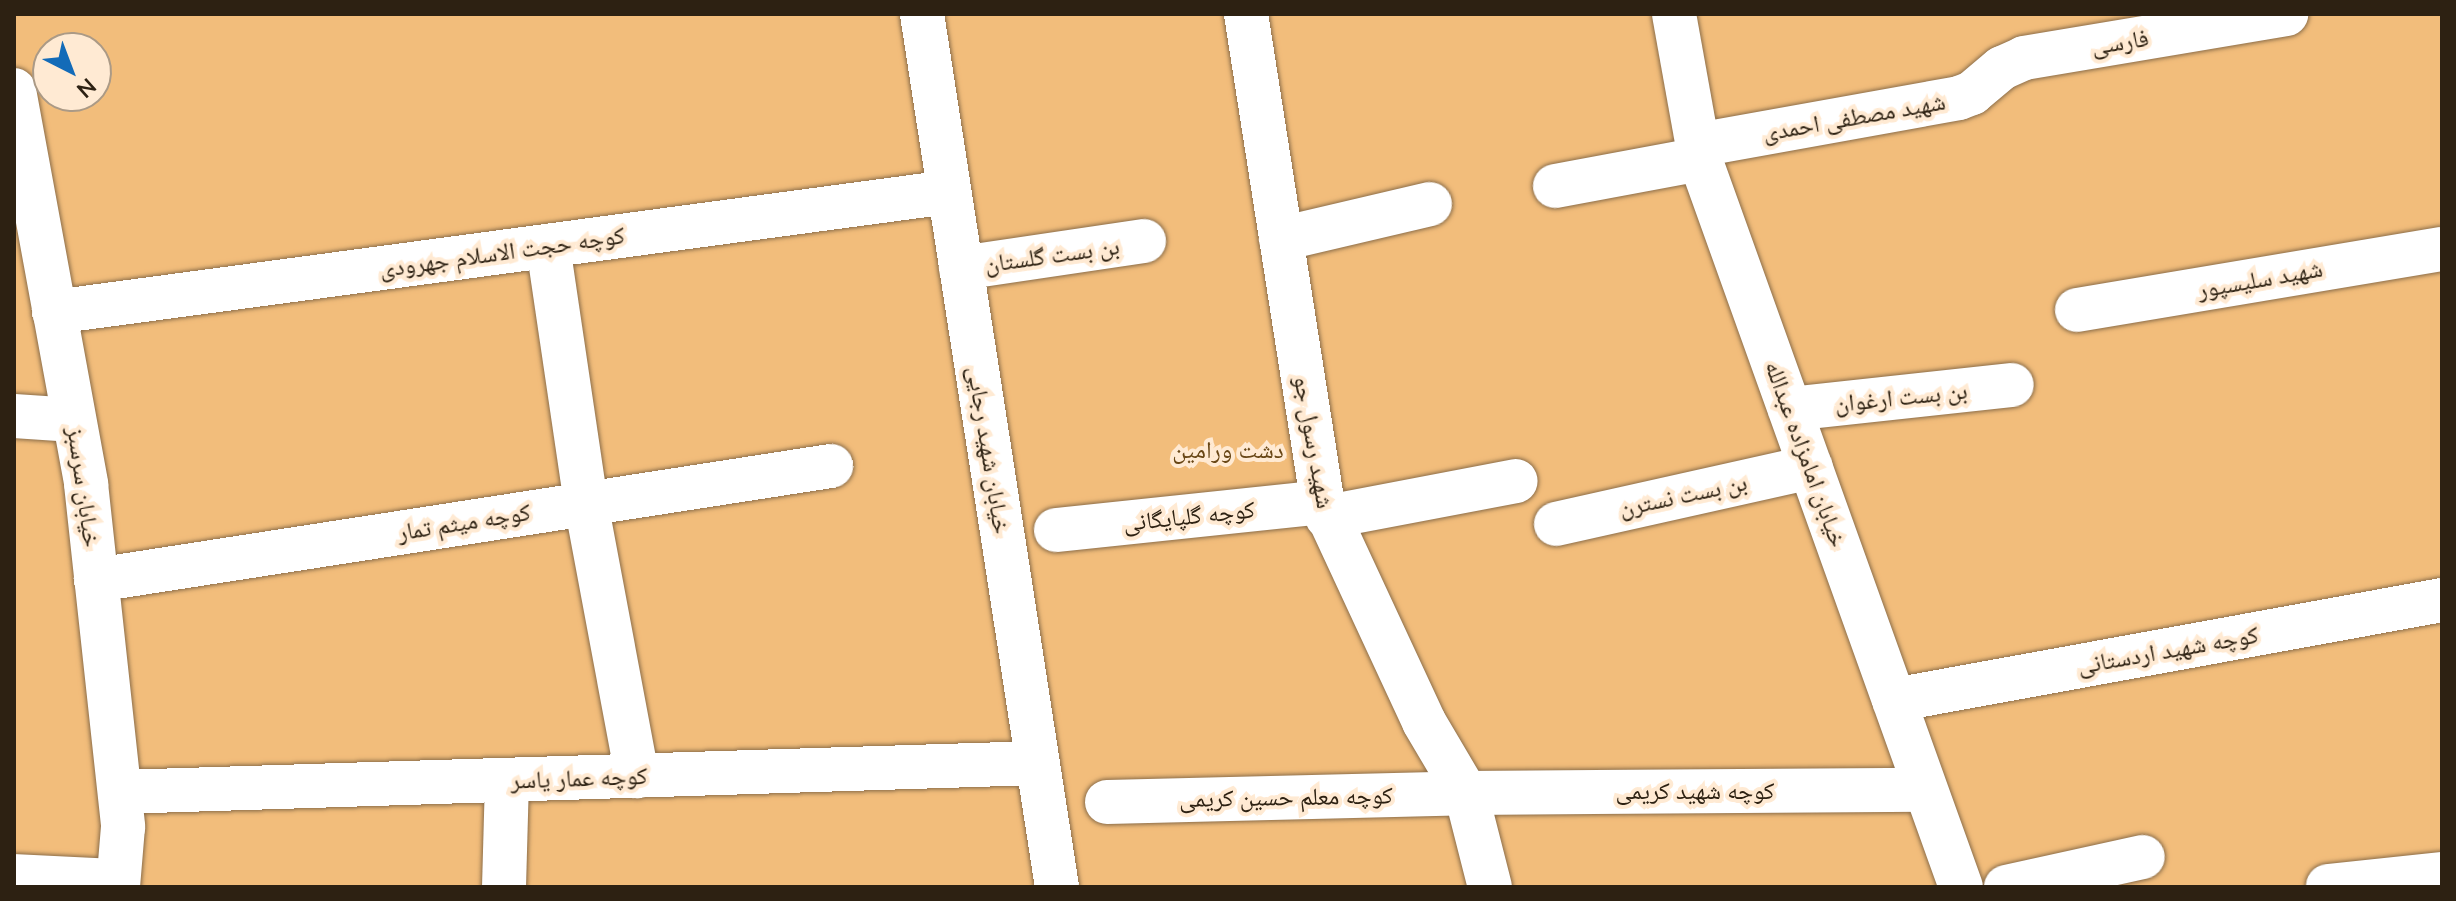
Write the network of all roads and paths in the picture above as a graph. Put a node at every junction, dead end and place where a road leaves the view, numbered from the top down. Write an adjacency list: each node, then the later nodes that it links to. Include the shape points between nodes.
1 (922, 14): 9 (street, خیابان شهید رجایی)
2 (1246, 14): 11 (street, شهید رسول جو)
3 (1674, 14): 7 (street, خیابان امامزاده عبدالله)
4 (2286, 14): 5 (street, فارسی, via 2024,58)
5 (2002, 68): 7 (street, شهید مصطفی احمدی, via 1959,98)
6 (14, 90): 17 (street, خیابان سرسبز)
7 (1699, 152): 8 (street, شهید مصطفی احمدی); 19 (street, خیابان امامزاده عبدالله)
8 (1555, 186)
9 (949, 192): 13 (street, کوچه حجت الاسلام جهرودی); 15 (street, خیابان شهید رجایی)
10 (1430, 204): 11 (street)
11 (1281, 239): 26 (street, شهید رسول جو)
12 (1144, 241): 15 (street, بن بست گلستان)
13 (548, 246): 17 (street, کوچه حجت الاسلام جهرودی); 25 (street)
14 (2442, 249): 16 (street, شهید سلیسپور)
15 (961, 268): 32 (street, خیابان شهید رجایی)
16 (2077, 310)
17 (54, 312): 21 (street, خیابان سرسبز)
18 (2012, 385): 19 (street, بن بست ارغوان)
19 (1790, 409): 23 (street, خیابان امامزاده عبدالله)
20 (14, 416): 21 (street)
21 (74, 420): 29 (street, خیابان سرسبز)
22 (831, 466): 25 (street, کوچه میثم تمار)
23 (1811, 467): 27 (street, بن بست نسترن); 31 (street, خیابان امامزاده عبدالله)
24 (1516, 481): 26 (street, کوچه گلپایگانی)
25 (586, 503): 29 (street, کوچه میثم تمار); 33 (street)
26 (1324, 509): 28 (street, کوچه گلپایگانی); 37 (street, شهید رسول جو, via 1424,722)
27 (1556, 524)
28 (1056, 530)
29 (96, 580): 36 (street, خیابان سرسبز)
30 (2442, 600): 31 (street, کوچه شهید اردستانی)
31 (1894, 700): 35 (street, خیابان امامزاده عبدالله)
32 (1037, 763): 33 (street, کوچه عمار یاسر); 45 (street, خیابان شهید رجایی)
33 (637, 776): 34 (street, کوچه عمار یاسر)
34 (507, 780): 36 (street, کوچه عمار یاسر); 44 (street)
35 (1925, 790): 37 (street, کوچه شهید کریمی); 47 (street, خیابان امامزاده عبدالله)
36 (120, 792): 42 (street, خیابان سرسبز)
37 (1466, 793): 38 (street, کوچه معلم حسین کریمی); 46 (street, شهید رسول جو)
38 (1107, 802)
39 (2143, 857): 48 (street)
40 (2442, 874): 43 (street)
41 (14, 876): 42 (street)
42 (118, 884)
43 (2328, 886)
44 (504, 887)
45 (1057, 887)
46 (1490, 887)
47 (1961, 887)
48 (2006, 887)

